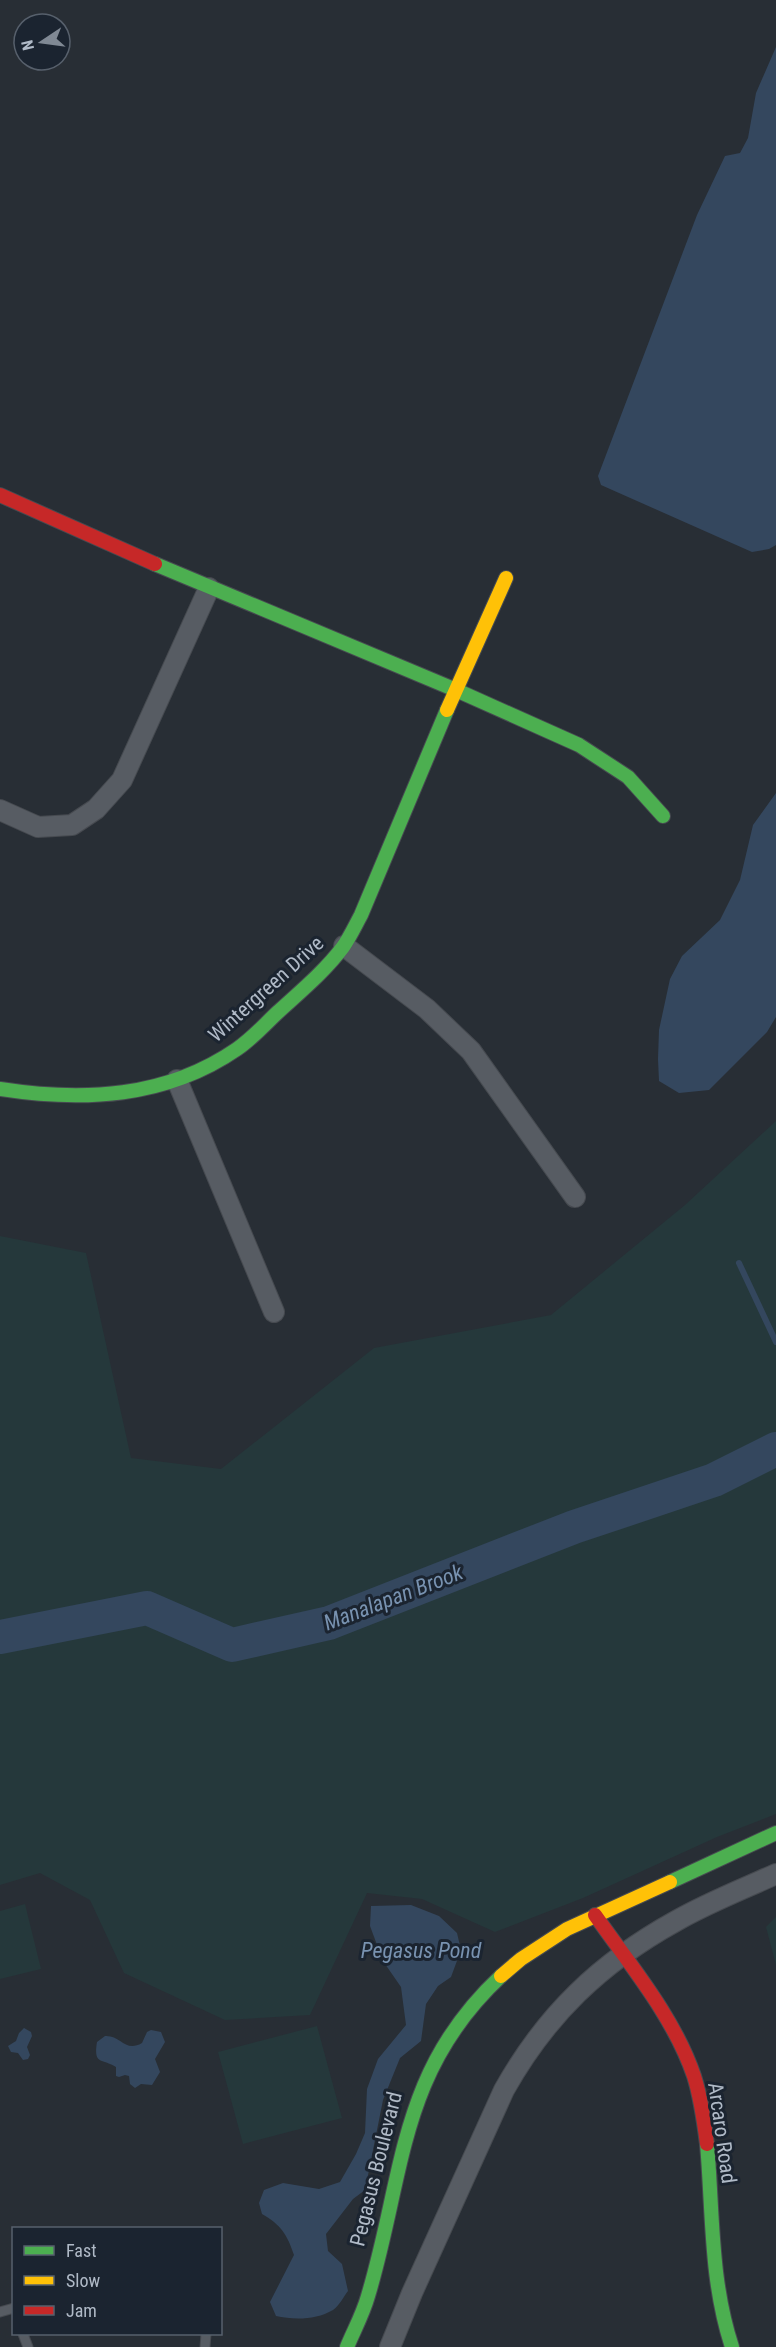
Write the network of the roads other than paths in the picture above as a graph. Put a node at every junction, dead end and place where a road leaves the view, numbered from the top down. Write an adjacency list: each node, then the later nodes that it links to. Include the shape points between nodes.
1 (0, 495): 3 (street)
2 (506, 578): 4 (street, Wintergreen Drive)
3 (209, 588): 4 (street); 5 (street, via 122,780 96,809 72,825 38,827)
4 (456, 690): 6 (street, via 579,745 628,777); 7 (street, Wintergreen Drive, via 361,915)
5 (0, 810)
6 (663, 816)
7 (344, 946): 8 (street, Wintergreen Drive, via 239,1048 205,1070); 10 (street, via 428,1009 471,1051)
8 (177, 1080): 9 (street, Wintergreen Drive, via 118,1095 71,1098); 11 (street)
9 (0, 1089)
10 (575, 1197)
11 (274, 1312)
12 (776, 1833): 14 (street, Pegasus Boulevard)
13 (776, 1874): 15 (street, via 678,1919)
14 (595, 1916): 15 (street, Arcaro Road); 16 (street, Pegasus Boulevard, via 542,1942 497,1978 458,2022 440,2050 411,2119 368,2298)
15 (622, 1955): 17 (street, via 570,1999 521,2060 489,2121); 18 (street, Arcaro Road, via 668,2024 700,2096 718,2292)
16 (347, 2347)
17 (390, 2347)
18 (732, 2347)

